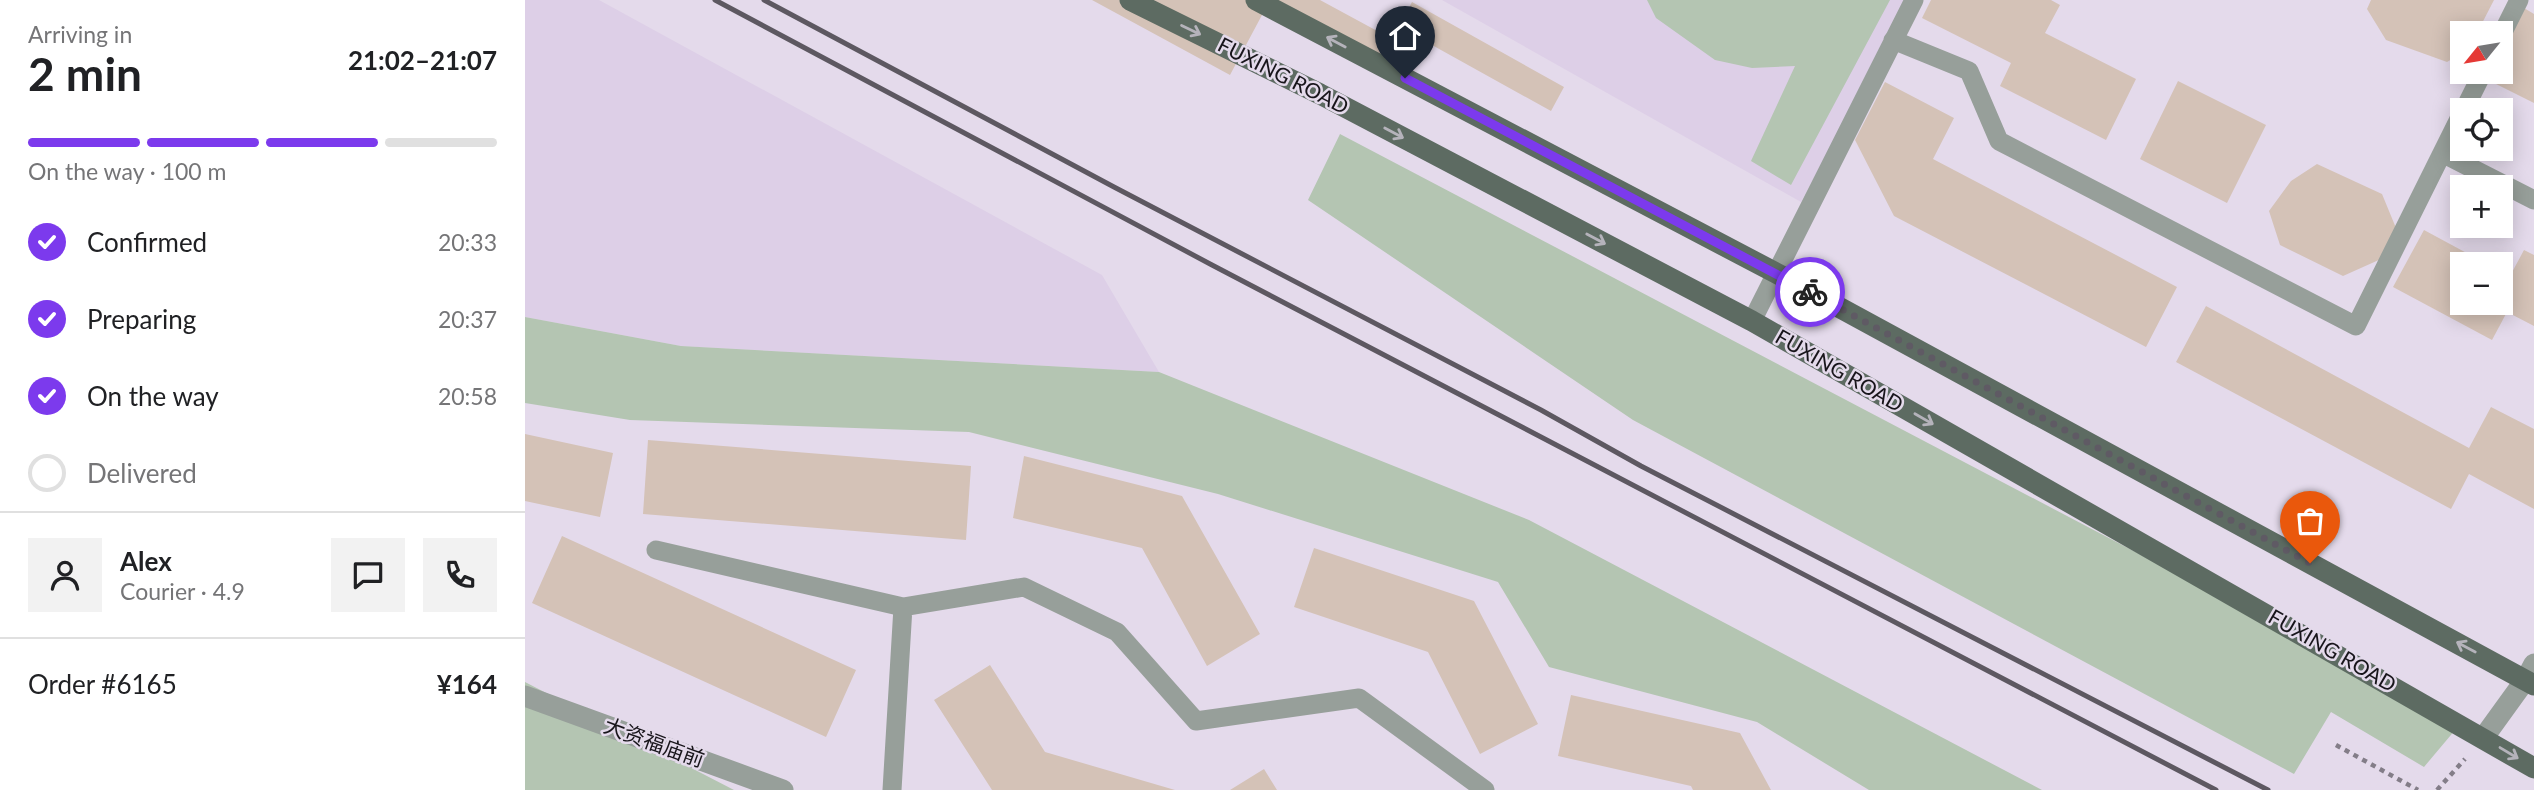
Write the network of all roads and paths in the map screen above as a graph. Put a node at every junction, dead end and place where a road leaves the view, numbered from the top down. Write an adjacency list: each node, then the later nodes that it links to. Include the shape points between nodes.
1 (1130, 0): 11 (main road, FUXING ROAD, one-way to 11, via 1320,94)
2 (1256, 0): 10 (main road, one-way to 2)
3 (1913, 0): 6 (lane)
4 (2519, 0): 5 (lane)
5 (2508, 21)
6 (1893, 40): 8 (lane, via 1969,72 1999,141 2357,326); 10 (lane)
7 (2450, 137): 8 (lane)
8 (2442, 153): 9 (lane)
9 (2534, 200)
10 (1776, 274): 11 (lane); 14 (main road, one-way to 10)
11 (1752, 321): 16 (main road, FUXING ROAD, one-way to 16)
12 (656, 550): 13 (lane)
13 (903, 607): 20 (lane); 21 (lane, via 1024,587 1117,632 1196,721 1359,698)
14 (2531, 676): 16 (street)
15 (525, 696): 19 (street, 大资福庙前)
16 (2484, 737): 18 (main road, FUXING ROAD, one-way to 18); 23 (path)
17 (2336, 745): 22 (path)
18 (2534, 768)
19 (783, 790)
20 (892, 790)
21 (1485, 790)
22 (2418, 790)
23 (2437, 790)

